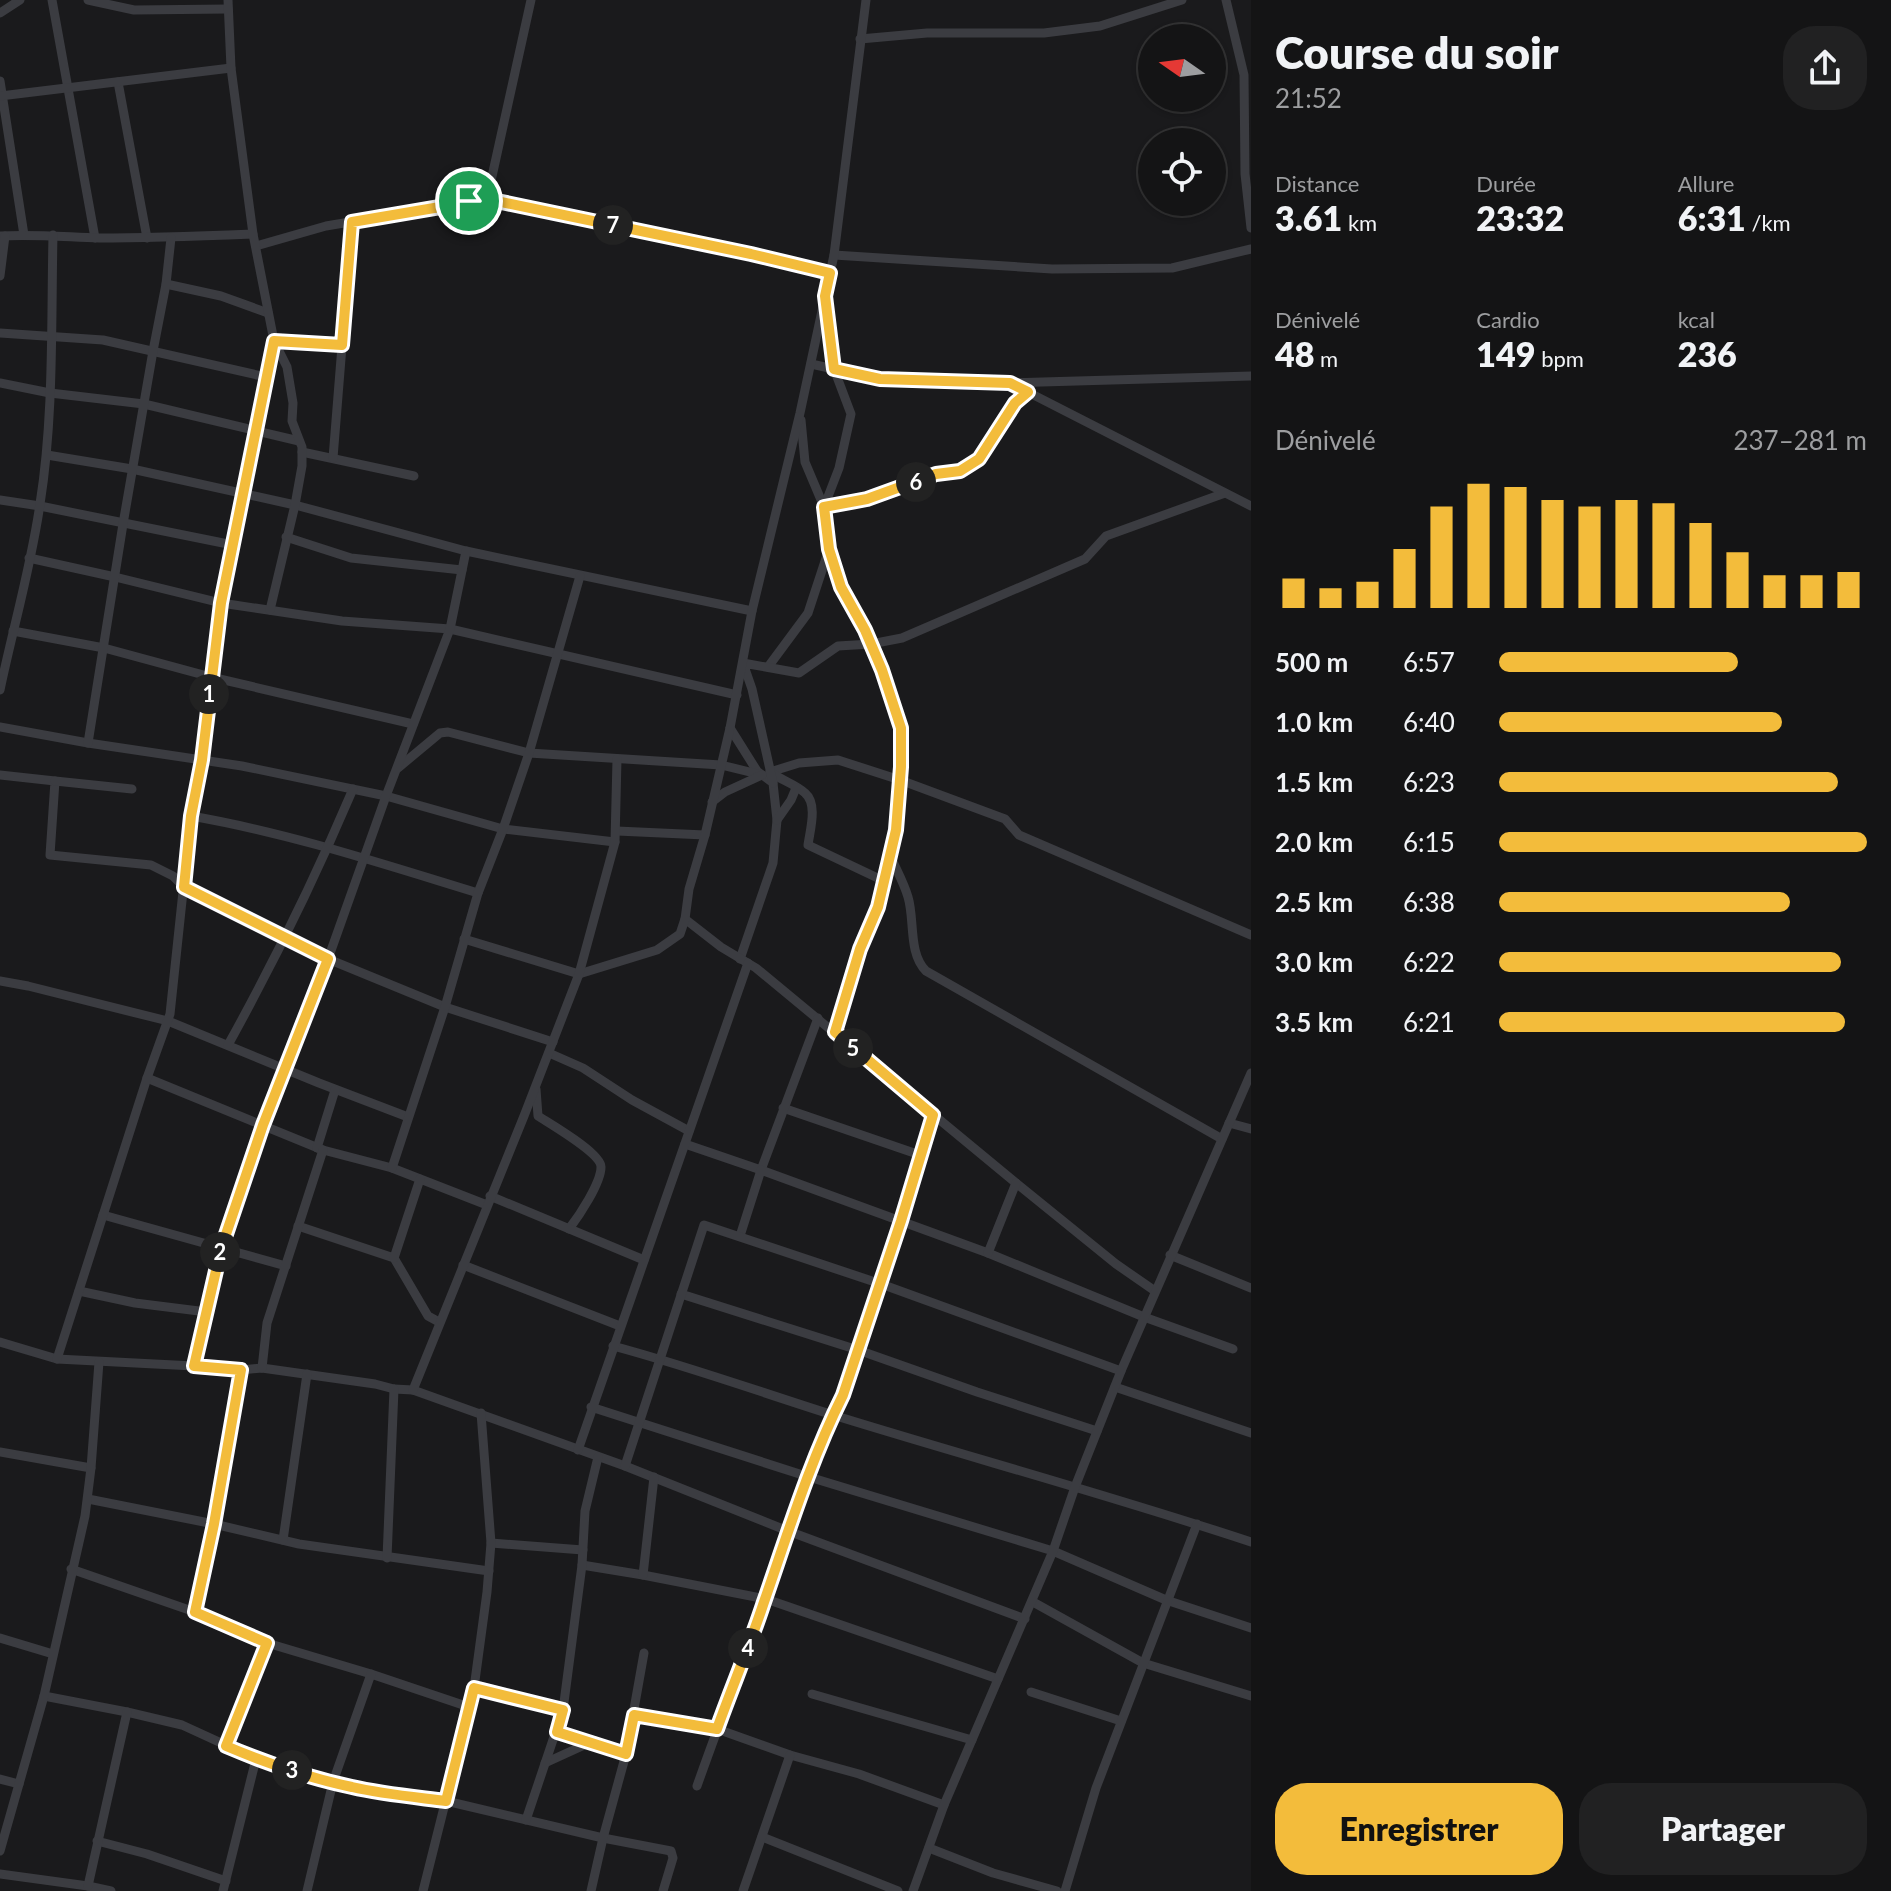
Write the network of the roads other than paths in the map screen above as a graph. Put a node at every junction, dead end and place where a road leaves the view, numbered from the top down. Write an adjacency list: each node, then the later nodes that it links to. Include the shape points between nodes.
1 (20, 0): 9 (street)
2 (52, 0): 15 (street)
3 (88, 0): 8 (street, via 134,10)
4 (531, 0): 17 (street)
5 (866, 0): 10 (street)
6 (1182, 0): 10 (street, via 1100,26 1044,33)
7 (1226, 0): 12 (street)
8 (228, 4): 11 (street)
9 (0, 13)
10 (860, 39): 29 (street)
11 (231, 68): 14 (street); 20 (street)
12 (1248, 74): 19 (street, via 1245,174)
13 (0, 81): 16 (street)
14 (118, 82): 15 (street); 25 (street)
15 (68, 88): 16 (street); 24 (street)
16 (1, 96): 21 (street)
17 (487, 199): 18 (street); 30 (street)
18 (352, 222): 27 (street); 38 (street)
19 (1251, 228)
20 (253, 234): 26 (street); 27 (street)
21 (24, 235): 22 (street); 23 (street)
22 (53, 235): 24 (street); 36 (street)
23 (3, 236): 31 (street)
24 (95, 238): 25 (street)
25 (147, 238): 26 (street)
26 (171, 238): 32 (street)
27 (256, 246): 34 (street)
28 (1251, 249): 29 (street, via 1172,268 1052,269)
29 (834, 255): 30 (street)
30 (830, 273): 33 (street)
31 (0, 276)
32 (166, 284): 34 (street); 39 (street)
33 (825, 296): 40 (street); 41 (street)
34 (268, 313): 37 (street)
35 (0, 333): 36 (street)
36 (51, 336): 39 (street); 47 (street)
37 (274, 341): 38 (street); 43 (street); 51 (street, via 287,367)
38 (342, 345): 54 (street)
39 (153, 351): 43 (street); 48 (street)
40 (811, 364): 41 (street); 49 (street)
41 (834, 369): 45 (street, via 880,379); 63 (street, via 851,414)
42 (1251, 376): 45 (street)
43 (266, 377): 50 (street)
44 (0, 383): 47 (street)
45 (1010, 383): 46 (street)
46 (1028, 392): 57 (street); 63 (street, via 979,459 960,471)
47 (50, 393): 48 (street); 53 (street)
48 (144, 404): 50 (street); 55 (street)
49 (800, 413): 63 (street, via 805,462); 75 (street)
50 (255, 431): 51 (street); 58 (street)
51 (299, 441): 52 (street)
52 (302, 452): 54 (street); 60 (street)
53 (47, 455): 55 (street); 61 (street)
54 (333, 458): 56 (street)
55 (132, 469): 58 (street); 64 (street)
56 (414, 476)
57 (1225, 493): 62 (street); 78 (street, via 1106,536 1085,559 902,638)
58 (243, 494): 60 (street); 66 (street)
59 (0, 500): 61 (street)
60 (295, 505): 65 (street); 68 (street)
61 (40, 506): 64 (street); 69 (street)
62 (1251, 506)
63 (824, 507): 67 (street)
64 (123, 524): 66 (street); 72 (street)
65 (286, 537): 70 (street, via 351,558); 74 (street)
66 (233, 545): 73 (street)
67 (829, 549): 78 (street, via 841,587); 82 (street, via 808,613)
68 (466, 551): 70 (street); 71 (street)
69 (29, 558): 72 (street); 77 (street)
70 (462, 570): 76 (street)
71 (580, 576): 75 (street); 80 (street)
72 (115, 577): 73 (street); 79 (street)
73 (221, 603): 74 (street); 83 (street)
74 (270, 610): 76 (street)
75 (752, 611): 81 (street)
76 (450, 629): 80 (street); 86 (street)
77 (13, 631): 79 (street); 84 (street)
78 (871, 644): 82 (street, via 838,646 799,673); 97 (street, via 901,728)
79 (104, 648): 83 (street); 89 (street)
80 (558, 653): 85 (street); 90 (street)
81 (743, 663): 82 (street); 85 (street); 95 (street)
82 (768, 667)
83 (211, 677): 86 (street); 92 (street)
84 (0, 690)
85 (737, 695): 88 (street)
86 (413, 724): 94 (street)
87 (0, 727): 89 (street)
88 (730, 728): 93 (street); 95 (street, via 757,771)
89 (88, 743): 92 (street)
90 (529, 753): 91 (street); 94 (street, via 440,733); 106 (street)
91 (617, 759): 93 (street); 107 (street)
92 (202, 760): 101 (street); 104 (street)
93 (721, 765): 95 (street); 103 (street)
94 (396, 770): 102 (street)
95 (766, 773): 97 (street, via 838,760); 99 (street); 103 (street); 105 (street, via 773,783)
96 (0, 775): 98 (street)
97 (900, 780): 111 (street); 117 (street, via 1005,819 1019,835)
98 (55, 781): 100 (street); 114 (street, via 50,855 151,865)
99 (796, 788): 105 (street); 113 (street, via 808,794 813,805 808,845)
100 (132, 789)
101 (353, 789): 102 (street); 110 (street)
102 (386, 796): 106 (street); 112 (street)
103 (712, 802): 108 (street)
104 (191, 816): 110 (street); 114 (street)
105 (777, 820): 121 (street, via 773,863)
106 (503, 829): 109 (street); 115 (street)
107 (617, 831): 108 (street); 109 (street)
108 (705, 835): 116 (street)
109 (615, 842): 122 (street)
110 (328, 848): 112 (street); 118 (street)
111 (890, 855): 113 (street); 143 (street, via 908,898 915,948 926,971)
112 (363, 858): 115 (street); 120 (street)
113 (884, 881): 127 (street)
114 (184, 887): 118 (street); 126 (street)
115 (478, 893): 119 (street)
116 (685, 919): 121 (street); 122 (street, via 680,934 657,950)
117 (1251, 935)
118 (284, 937): 120 (street); 129 (street)
119 (464, 939): 122 (street); 124 (street)
120 (328, 959): 124 (street); 131 (street)
121 (744, 961): 125 (street); 142 (street)
122 (579, 974): 128 (street)
123 (0, 981): 126 (street)
124 (445, 1007): 128 (street); 138 (street)
125 (818, 1018): 127 (street); 136 (street)
126 (168, 1021): 129 (street); 133 (street)
127 (835, 1032): 137 (street)
128 (553, 1042): 130 (street)
129 (228, 1045): 131 (street)
130 (549, 1053): 134 (street); 142 (street)
131 (286, 1068): 135 (street); 140 (street)
132 (1251, 1073): 139 (street)
133 (147, 1078): 140 (street); 152 (street)
134 (536, 1086): 151 (street); 155 (street, via 538,1116 602,1165)
135 (335, 1090): 138 (street); 145 (street)
136 (783, 1108): 146 (street); 148 (street)
137 (933, 1115): 146 (street); 150 (street)
138 (408, 1117): 147 (street)
139 (1229, 1123): 141 (street); 143 (street)
140 (263, 1125): 145 (street); 157 (street)
141 (1251, 1129)
142 (689, 1131): 144 (street)
143 (1222, 1139): 159 (street)
144 (685, 1144): 148 (street); 161 (street)
145 (320, 1149): 147 (street); 154 (street)
146 (920, 1155): 153 (street)
147 (392, 1168): 149 (street)
148 (761, 1170): 153 (street); 156 (street)
149 (420, 1179): 151 (street); 160 (street)
150 (1016, 1183): 158 (street); 167 (street)
151 (489, 1201): 155 (street); 162 (street)
152 (103, 1215): 157 (street); 166 (street)
153 (901, 1221): 158 (street); 164 (street)
154 (298, 1226): 160 (street); 163 (street)
155 (569, 1229): 161 (street)
156 (740, 1236): 164 (street); 168 (street, via 704,1225)
157 (221, 1249): 163 (street); 169 (street)
158 (988, 1253): 170 (street)
159 (1170, 1255): 165 (street); 167 (street)
160 (394, 1258): 171 (street, via 428,1316)
161 (644, 1260): 172 (street)
162 (463, 1265): 171 (street); 172 (street)
163 (286, 1266): 181 (street, via 267,1323)
164 (881, 1284): 176 (street); 183 (street)
165 (1251, 1288)
166 (79, 1291): 169 (street); 177 (street)
167 (1155, 1291): 170 (street)
168 (681, 1294): 176 (street); 178 (street)
169 (207, 1312): 180 (street)
170 (1144, 1317): 175 (street); 183 (street)
171 (439, 1322): 187 (street)
172 (620, 1326): 174 (street)
173 (0, 1342): 177 (street)
174 (613, 1346): 178 (street); 188 (street)
175 (1233, 1349)
176 (858, 1350): 190 (street); 192 (street)
177 (57, 1359): 179 (street)
178 (660, 1359): 190 (street); 191 (street)
179 (99, 1362): 180 (street); 198 (street)
180 (194, 1366): 182 (street)
181 (262, 1368): 182 (street); 184 (street)
182 (241, 1370): 203 (street)
183 (1121, 1371): 185 (street)
184 (307, 1374): 186 (street); 206 (street)
185 (1115, 1387): 192 (street); 193 (street)
186 (394, 1389): 187 (street); 211 (street)
187 (413, 1390): 189 (street)
188 (591, 1407): 191 (street); 194 (street)
189 (481, 1413): 194 (street); 208 (street)
190 (833, 1415): 200 (street); 201 (street)
191 (638, 1423): 197 (street); 200 (street)
192 (1097, 1431): 201 (street)
193 (1251, 1433)
194 (578, 1450): 196 (street)
195 (0, 1452): 198 (street)
196 (598, 1457): 197 (street); 209 (street, via 585,1511)
197 (625, 1466): 199 (street)
198 (91, 1468): 202 (street)
199 (654, 1477): 205 (street); 215 (street)
200 (809, 1477): 205 (street); 210 (street)
201 (1075, 1487): 204 (street); 210 (street)
202 (88, 1499): 203 (street); 213 (street)
203 (214, 1524): 206 (street); 219 (street)
204 (1197, 1524): 207 (street); 217 (street)
205 (788, 1531): 216 (street); 220 (street)
206 (283, 1540): 211 (street)
207 (1251, 1542)
208 (491, 1543): 209 (street); 214 (street)
209 (583, 1550): 212 (street)
210 (1053, 1551): 217 (street); 218 (street)
211 (387, 1558): 214 (street)
212 (582, 1565): 215 (street); 235 (street)
213 (71, 1569): 219 (street); 225 (street)
214 (489, 1571): 229 (street)
215 (643, 1575): 216 (street)
216 (766, 1599): 228 (street); 239 (street)
217 (1166, 1600): 221 (street); 226 (street)
218 (1033, 1602): 220 (street); 226 (street)
219 (195, 1612): 223 (street)
220 (1025, 1619): 228 (street)
221 (1251, 1628)
222 (0, 1638): 225 (street)
223 (267, 1643): 227 (street); 243 (street)
224 (644, 1653): 237 (street)
225 (53, 1654): 232 (street)
226 (1143, 1663): 233 (street); 238 (street)
227 (371, 1674): 234 (street); 249 (street)
228 (998, 1679): 241 (street)
229 (474, 1688): 234 (street); 235 (street)
230 (1031, 1692): 238 (street)
231 (812, 1694): 241 (street)
232 (44, 1696): 236 (street); 250 (street)
233 (1251, 1696)
234 (469, 1707): 252 (street)
235 (563, 1710): 240 (street)
236 (127, 1712): 243 (street, via 182,1725); 257 (street)
237 (634, 1715): 239 (street); 244 (street)
238 (1121, 1721): 272 (street)
239 (717, 1729): 245 (street); 251 (street)
240 (557, 1732): 242 (street); 247 (street)
241 (972, 1740): 253 (street)
242 (591, 1742): 244 (street); 247 (street)
243 (226, 1746): 246 (street)
244 (626, 1754): 256 (street)
245 (790, 1755): 253 (street); 255 (street)
246 (256, 1759): 249 (street); 262 (street)
247 (545, 1763): 254 (street)
248 (0, 1779): 250 (street)
249 (333, 1782): 252 (street); 264 (street)
250 (19, 1784): 259 (street)
251 (697, 1786)
252 (446, 1801): 254 (street); 265 (street)
253 (944, 1805): 258 (street)
254 (526, 1820): 256 (street)
255 (762, 1837): 268 (street); 269 (street)
256 (603, 1838): 266 (street); 267 (street, via 671,1851)
257 (97, 1841): 261 (street); 262 (street, via 147,1854)
258 (929, 1848): 270 (street); 271 (street)
259 (0, 1851)
260 (0, 1874): 261 (street)
261 (88, 1886): 263 (street)
262 (225, 1886)
263 (111, 1891)
264 (307, 1891)
265 (423, 1891)
266 (591, 1891)
267 (663, 1891)
268 (743, 1891)
269 (898, 1891)
270 (913, 1891)
271 (1057, 1891)
272 (1065, 1891)

